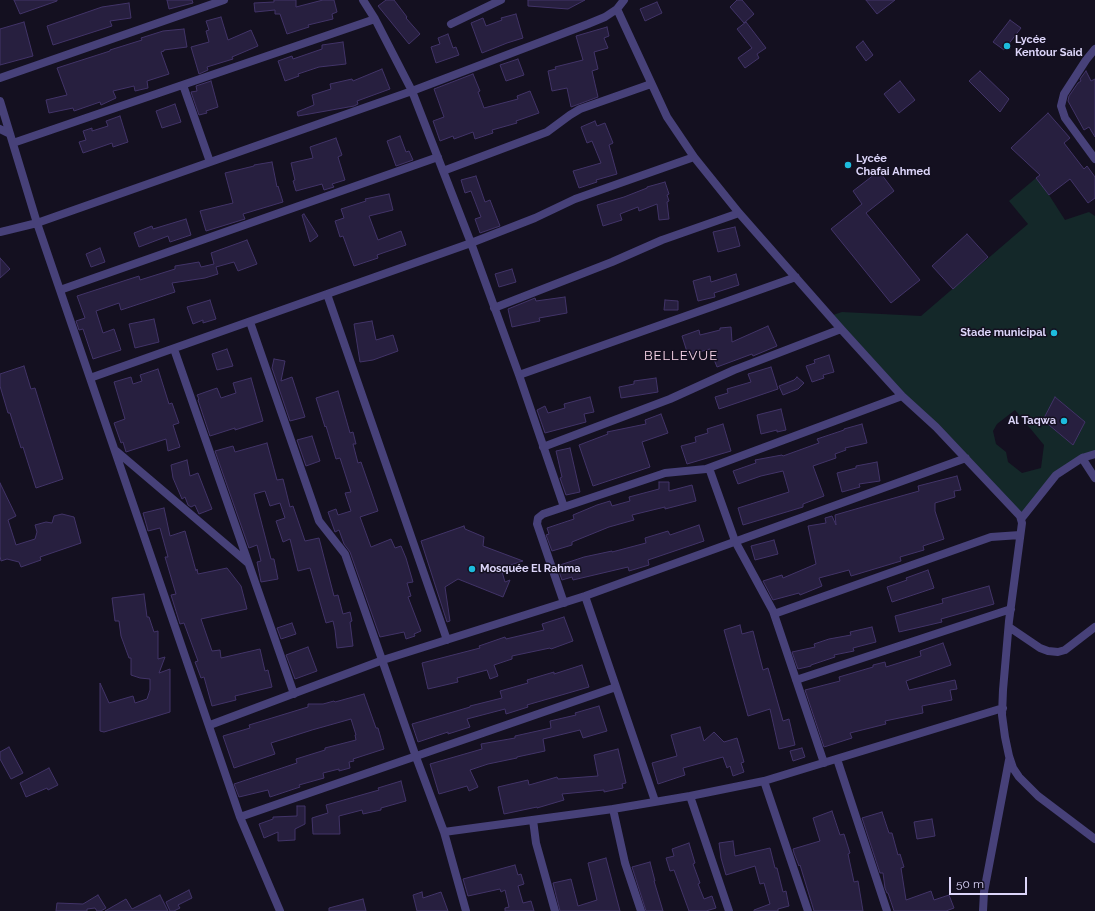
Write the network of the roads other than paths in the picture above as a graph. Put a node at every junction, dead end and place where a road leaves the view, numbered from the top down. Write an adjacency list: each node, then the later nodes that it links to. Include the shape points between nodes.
1 (224, 0): 9 (street)
2 (363, 0): 6 (street)
3 (501, 0): 7 (street)
4 (624, 0): 5 (street)
5 (617, 9): 10 (street); 12 (street, via 588,24)
6 (376, 19): 11 (street); 12 (street)
7 (451, 24)
8 (1095, 49): 19 (street, via 1064,94 1061,106 1065,118)
9 (0, 78)
10 (650, 84): 18 (street, via 667,117); 21 (street, via 580,109 547,132)
11 (183, 85): 16 (street); 20 (street)
12 (412, 91): 17 (street); 20 (street)
13 (0, 101): 15 (street)
14 (0, 129): 15 (street)
15 (10, 134): 16 (street)
16 (13, 143): 23 (street)
17 (438, 157): 21 (street); 27 (street)
18 (694, 157): 22 (street); 25 (street, via 575,199)
19 (1095, 159)
20 (210, 162): 23 (street)
21 (443, 170): 25 (street)
22 (739, 213): 26 (street); 29 (street, via 662,240)
23 (37, 223): 24 (street); 27 (street)
24 (0, 232)
25 (471, 243): 28 (street); 29 (street)
26 (796, 277): 31 (street); 33 (street)
27 (60, 290): 34 (street)
28 (327, 294): 30 (street); 54 (street)
29 (494, 308): 33 (street)
30 (250, 322): 32 (street); 55 (street, via 319,521 345,554)
31 (841, 329): 35 (street); 36 (street, via 734,370 670,399)
32 (174, 348): 34 (street); 47 (street)
33 (518, 375): 36 (street)
34 (90, 378): 37 (street)
35 (902, 396): 39 (street); 41 (street)
36 (543, 447): 43 (street)
37 (114, 449): 47 (street); 60 (street)
38 (1095, 454): 40 (street)
39 (966, 458): 44 (street); 46 (street)
40 (1082, 458): 42 (street); 44 (street, via 1056,475)
41 (709, 468): 43 (street, via 665,473); 46 (street)
42 (1095, 478)
43 (564, 507): 49 (street, via 543,514 538,518 537,524)
44 (1021, 519): 45 (street)
45 (1020, 535): 50 (street); 51 (street, via 991,537)
46 (735, 541): 48 (street); 51 (street)
47 (249, 563): 58 (street)
48 (585, 596): 49 (street); 57 (street)
49 (564, 603): 54 (street)
50 (1011, 609): 52 (street); 56 (street)
51 (774, 614): 56 (street)
52 (1009, 627): 53 (street, via 1040,648 1058,652 1065,650); 59 (street)
53 (1095, 627)
54 (447, 640): 55 (street)
55 (383, 660): 58 (street); 61 (street)
56 (796, 680): 64 (street)
57 (616, 687): 61 (street); 67 (street)
58 (294, 694): 60 (street)
59 (1003, 708): 62 (street); 63 (street)
60 (210, 725): 69 (street)
61 (416, 757): 69 (street); 71 (street)
62 (837, 759): 64 (street); 79 (street)
63 (1010, 759): 72 (street, via 1019,777 1038,796); 80 (street, via 984,892)
64 (824, 763): 65 (street)
65 (764, 781): 66 (street); 78 (street)
66 (690, 796): 67 (street); 77 (street)
67 (655, 801): 68 (street)
68 (613, 809): 70 (street); 76 (street, via 624,863)
69 (240, 817): 73 (street)
70 (533, 820): 71 (street); 75 (street, via 536,844)
71 (444, 832): 74 (street)
72 (1095, 839)
73 (280, 911)
74 (466, 911)
75 (555, 911)
76 (641, 911)
77 (729, 911)
78 (808, 911)
79 (887, 911)
80 (983, 911)

